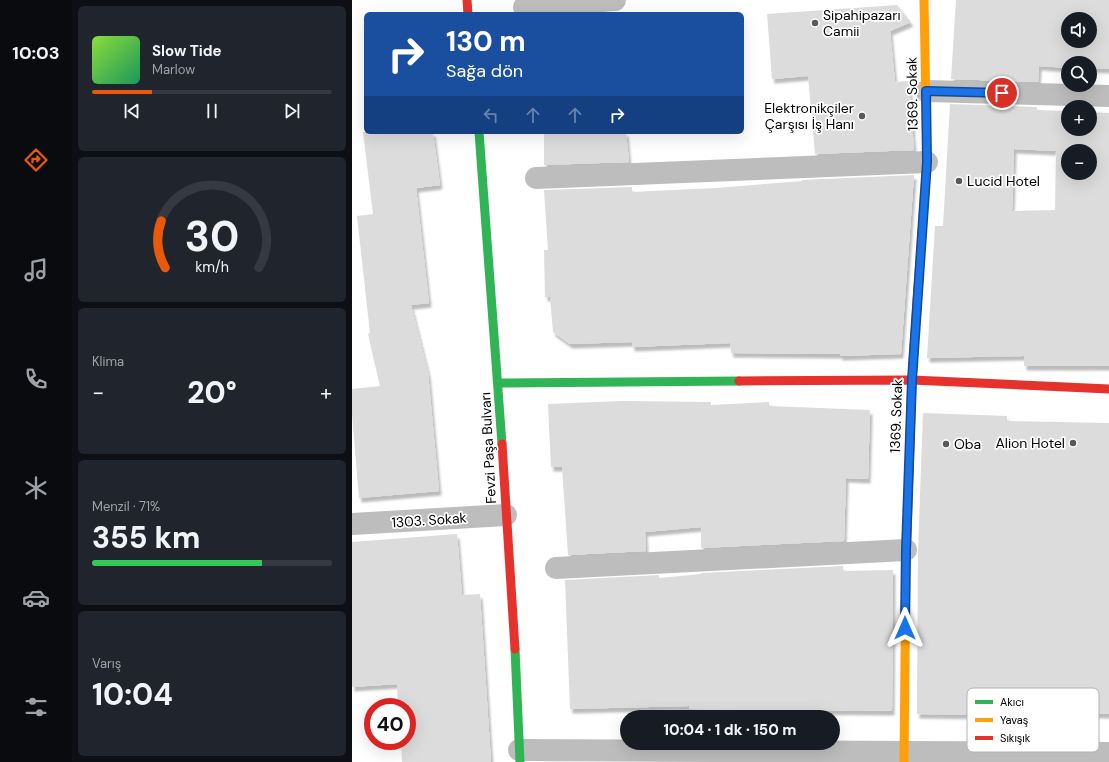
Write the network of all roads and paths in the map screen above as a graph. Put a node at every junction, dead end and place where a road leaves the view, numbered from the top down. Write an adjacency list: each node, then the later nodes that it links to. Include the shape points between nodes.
1 (467, 0): 5 (street)
2 (615, 0): 4 (street)
3 (924, 0): 6 (street, 1369. Sokak)
4 (524, 7)
5 (468, 12)
6 (926, 91): 7 (street); 9 (street, 1369. Sokak)
7 (1109, 96)
8 (479, 134): 12 (street, Fevzi Paşa Bulvarı)
9 (927, 162): 10 (street); 11 (street, 1369. Sokak)
10 (536, 178)
11 (912, 380): 12 (street); 13 (street); 16 (street, 1369. Sokak)
12 (498, 382): 14 (street, Fevzi Paşa Bulvarı)
13 (1109, 389)
14 (506, 515): 15 (street, 1303. Sokak); 19 (street, Fevzi Paşa Bulvarı)
15 (352, 524)
16 (906, 550): 17 (street); 20 (street, 1369. Sokak)
17 (556, 568)
18 (1109, 753): 20 (street)
19 (520, 756): 20 (street)
20 (904, 757)

